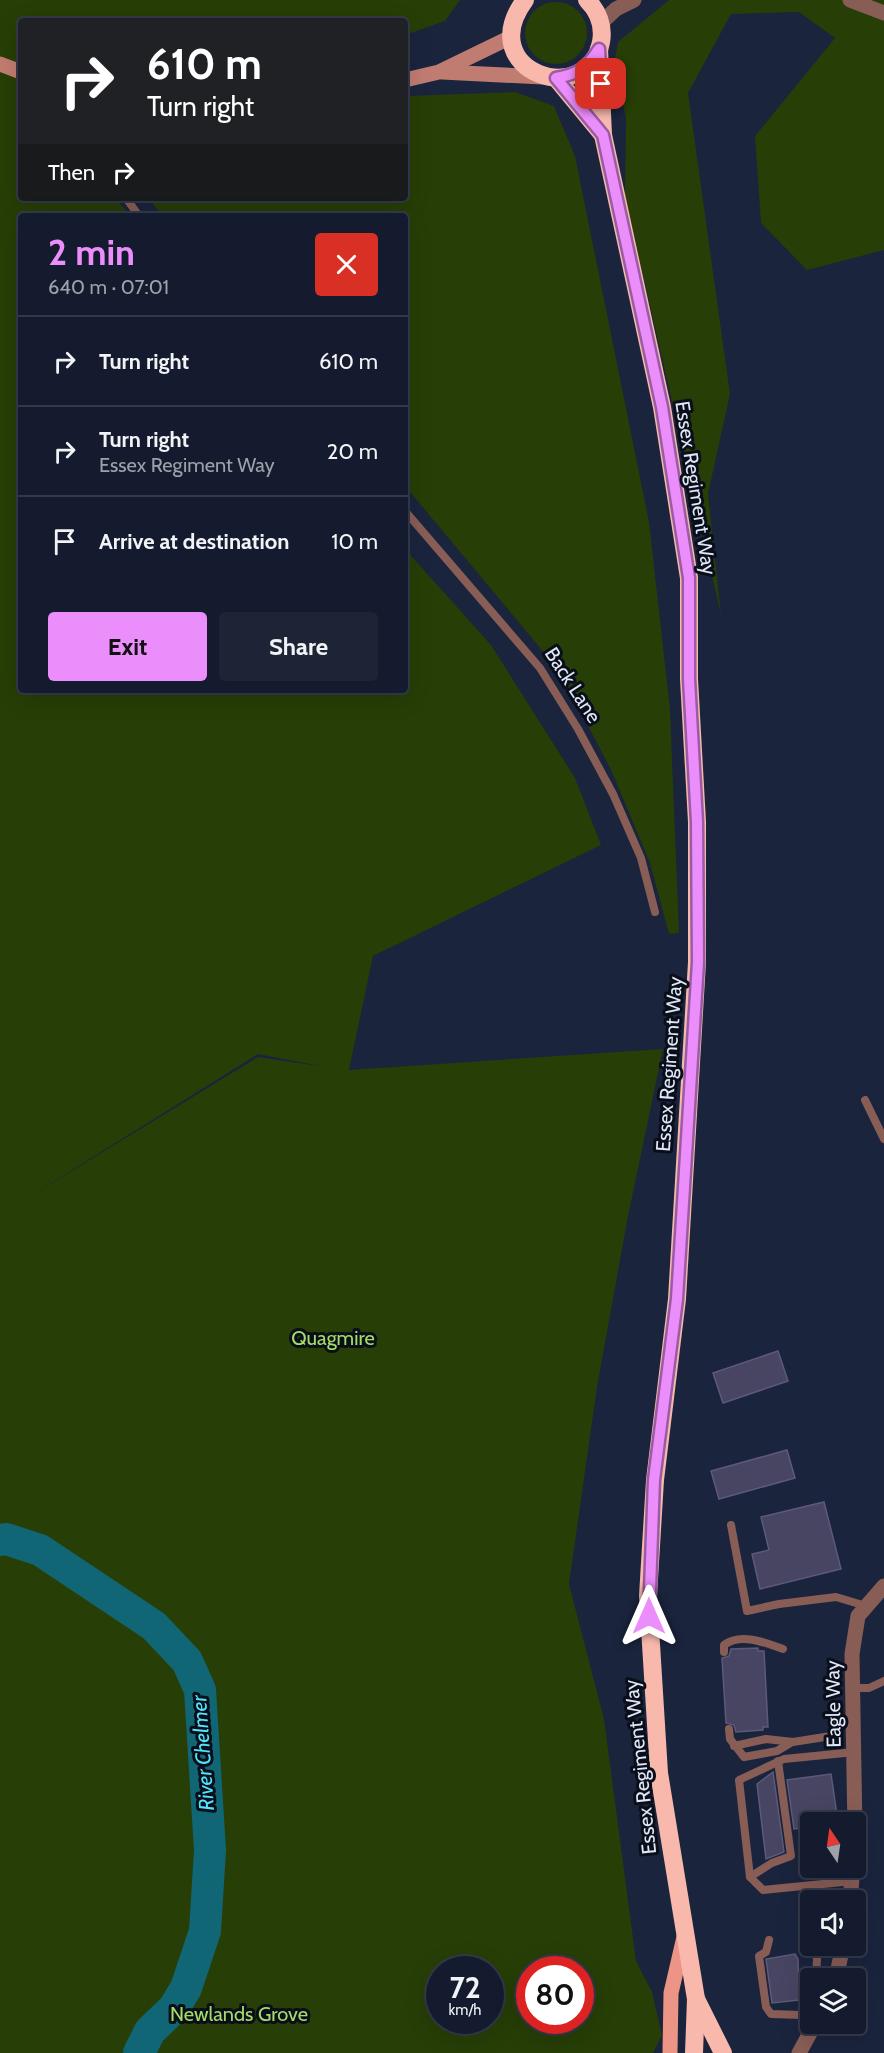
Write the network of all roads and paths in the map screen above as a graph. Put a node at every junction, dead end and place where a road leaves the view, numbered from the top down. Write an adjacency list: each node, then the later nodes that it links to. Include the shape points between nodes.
1 (510, 0): 8 (highway)
2 (525, 0): 8 (highway, via 515,14)
3 (587, 0): 7 (highway)
4 (634, 0): 7 (street)
5 (850, 0): 6 (street)
6 (884, 13)
7 (601, 23): 9 (highway, Essex Regiment Way)
8 (511, 33): 12 (street); 13 (highway, Essex Regiment Way, via 517,57 524,65)
9 (599, 49): 13 (highway, via 578,74); 15 (highway, Essex Regiment Way)
10 (0, 63): 11 (street)
11 (18, 71)
12 (439, 72): 13 (street); 14 (street)
13 (550, 77): 15 (highway, Essex Regiment Way)
14 (408, 79)
15 (603, 135): 38 (highway, Essex Regiment Way, via 662,407 689,578 698,962 677,1299 654,1480 648,1596 659,1773)
16 (128, 201): 17 (lane)
17 (138, 213)
18 (408, 514): 19 (lane, Back Lane, via 540,668 572,718 613,794 641,858)
19 (655, 912)
20 (865, 1100): 21 (lane)
21 (884, 1139)
22 (731, 1525): 24 (lane, via 747,1611 836,1597)
23 (884, 1586): 24 (street, Eagle Way)
24 (866, 1606): 28 (street, Eagle Way, via 858,1616 852,1654)
25 (783, 1649): 26 (lane, via 756,1639 729,1641 724,1644)
26 (724, 1652)
27 (884, 1681): 28 (lane, via 869,1688)
28 (854, 1688): 33 (street, Eagle Way)
29 (833, 1708): 31 (lane, via 836,1721 831,1736)
30 (729, 1729): 32 (lane)
31 (793, 1742): 32 (lane, via 766,1739); 32 (lane, via 777,1751 744,1757)
32 (734, 1746)
33 (855, 1752): 34 (lane); 35 (street, Eagle Way)
34 (778, 1761): 36 (lane, via 739,1780); 36 (lane, via 791,1856)
35 (855, 1812)
36 (750, 1877): 37 (lane, via 763,1890)
37 (830, 1878)
38 (684, 1937): 40 (highway, Essex Regiment Way); 43 (main road, via 671,1993)
39 (769, 1940): 41 (lane, via 766,1952 759,1956 766,2007 771,2014)
40 (696, 1999): 44 (highway, Essex Regiment Way); 45 (highway, Essex Regiment Way)
41 (800, 2014)
42 (809, 2034): 46 (street)
43 (670, 2053)
44 (694, 2053)
45 (723, 2053)
46 (799, 2053)

